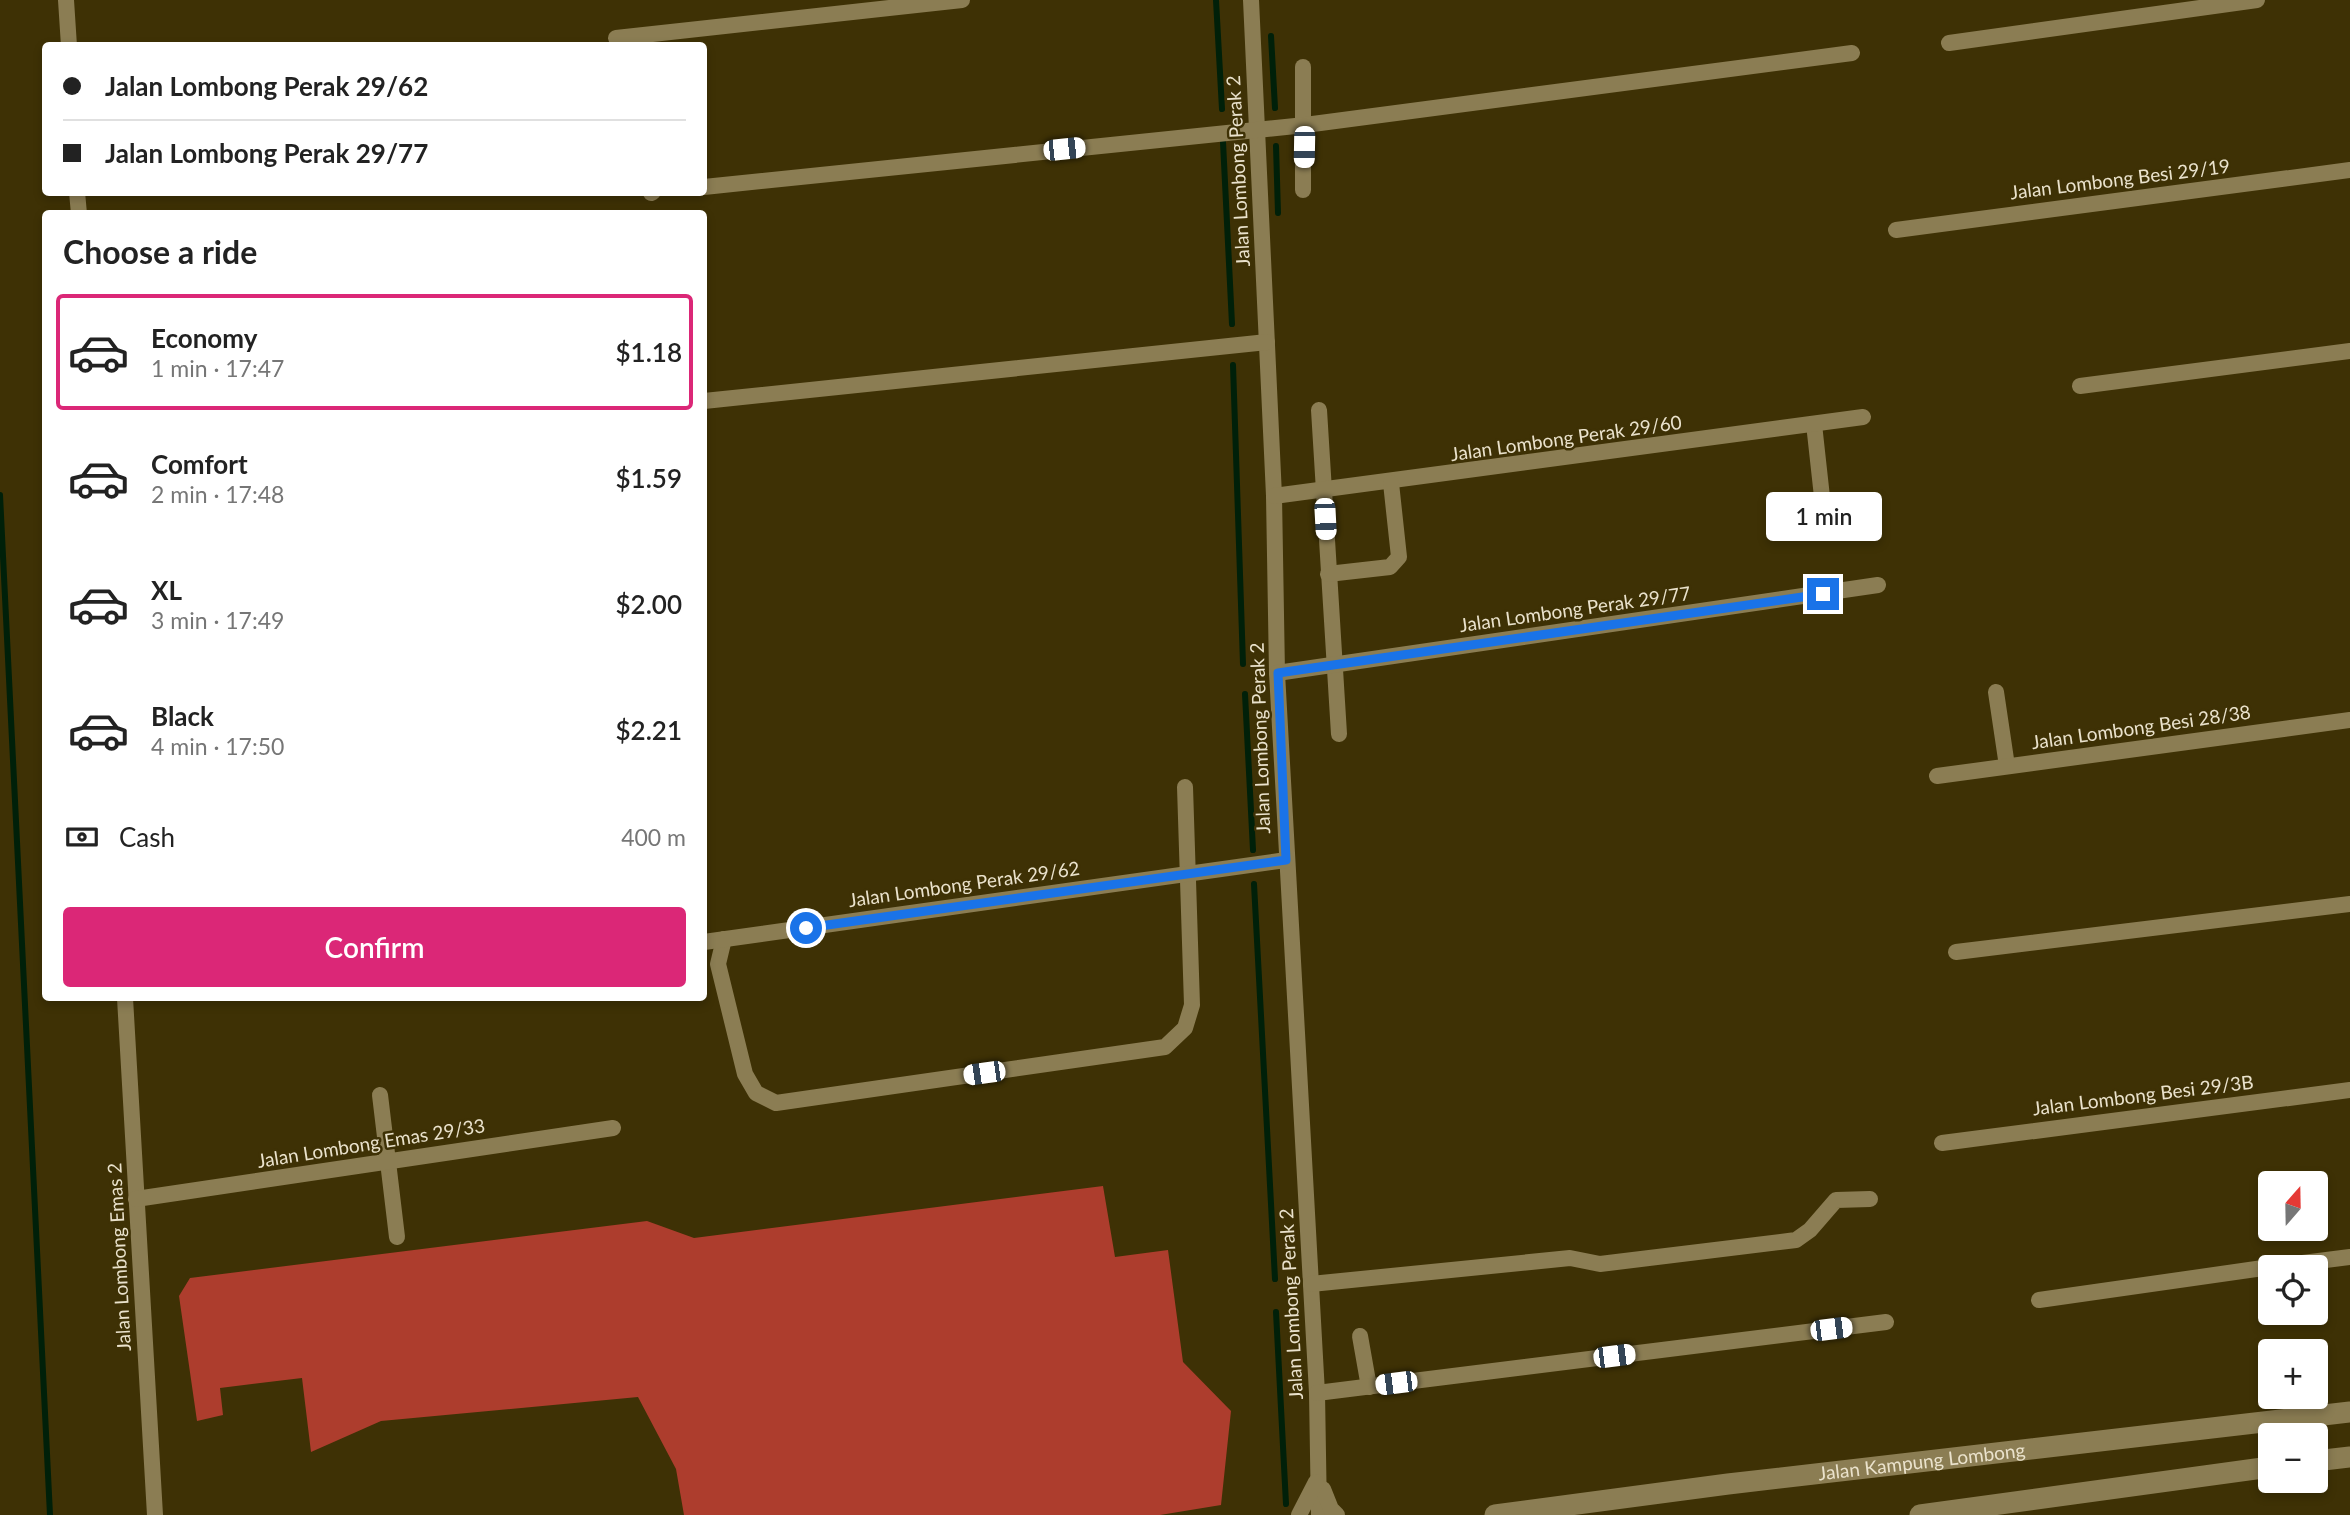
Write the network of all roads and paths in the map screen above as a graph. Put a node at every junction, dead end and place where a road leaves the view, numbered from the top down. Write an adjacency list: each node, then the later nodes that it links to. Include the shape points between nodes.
1 (66, 0): 6 (street)
2 (962, 0): 5 (street)
3 (1251, 0): 11 (street, Jalan Lombong Perak 2)
4 (2257, 0): 7 (street)
5 (616, 38)
6 (69, 42)
7 (1949, 43)
8 (1852, 53): 10 (street)
9 (1303, 67): 10 (street)
10 (1304, 125): 11 (street); 14 (street)
11 (1258, 129): 13 (street); 16 (street, Jalan Lombong Perak 2)
12 (2350, 170): 15 (street, Jalan Lombong Besi 29/19)
13 (707, 187)
14 (1303, 190)
15 (1896, 230)
16 (1267, 342): 19 (street); 25 (street, Jalan Lombong Perak 2)
17 (2350, 351): 18 (street)
18 (2080, 386)
19 (707, 401)
20 (1319, 410): 24 (street)
21 (1863, 417): 22 (street, Jalan Lombong Perak 29/60)
22 (1814, 424): 23 (street, Jalan Lombong Perak 29/60); 26 (street)
23 (1391, 483): 24 (street, Jalan Lombong Perak 29/60); 27 (street, via 1399,558 1395,564)
24 (1324, 492): 25 (street, Jalan Lombong Perak 29/60); 27 (street)
25 (1274, 496): 30 (street, Jalan Lombong Perak 2)
26 (1823, 506)
27 (1328, 575): 29 (street)
28 (1878, 585): 29 (street, Jalan Lombong Perak 29/77)
29 (1335, 665): 30 (street, Jalan Lombong Perak 29/77); 33 (street)
30 (1278, 673): 37 (street, Jalan Lombong Perak 2)
31 (1996, 692): 34 (street)
32 (2350, 720): 34 (street, Jalan Lombong Besi 28/38)
33 (1339, 734)
34 (2007, 766): 35 (street, Jalan Lombong Besi 28/38)
35 (1937, 776)
36 (1185, 787): 38 (street)
37 (1286, 860): 38 (street, Jalan Lombong Perak 29/62); 55 (street, Jalan Lombong Perak 2)
38 (1189, 874): 40 (street, Jalan Lombong Perak 29/62); 40 (street, via 1192,1005 1185,1028 1165,1048 776,1103 756,1093 745,1074 718,964)
39 (2350, 904): 42 (street)
40 (724, 939): 41 (street, Jalan Lombong Perak 29/62)
41 (707, 942)
42 (1956, 952)
43 (125, 1001): 49 (street, Jalan Lombong Emas 2)
44 (2350, 1090): 47 (street, Jalan Lombong Besi 29/3B)
45 (380, 1095): 48 (street)
46 (613, 1128): 48 (street, Jalan Lombong Emas 29/33)
47 (1942, 1143)
48 (388, 1162): 49 (street, Jalan Lombong Emas 29/33); 51 (street)
49 (136, 1199): 66 (street, Jalan Lombong Emas 2)
50 (1870, 1199): 55 (street, via 1836,1199 1796,1240 1600,1264 1570,1258)
51 (397, 1237)
52 (2350, 1257): 53 (street)
53 (2328, 1260)
54 (2258, 1269): 56 (street)
55 (1311, 1284): 60 (street, Jalan Lombong Perak 2)
56 (2039, 1300)
57 (1886, 1322): 59 (street)
58 (1360, 1336): 59 (street)
59 (1369, 1387): 60 (street)
60 (1317, 1392): 65 (street, Jalan Lombong Perak 2)
61 (2350, 1412): 70 (street, Jalan Kampung Lombong)
62 (2350, 1457): 63 (street)
63 (2328, 1460)
64 (2258, 1469): 71 (street)
65 (1318, 1476): 67 (street); 68 (street, Jalan Lombong Perak 2); 69 (street)
66 (155, 1515)
67 (1299, 1515)
68 (1320, 1515)
69 (1337, 1515)
70 (1495, 1515)
71 (1920, 1515)

